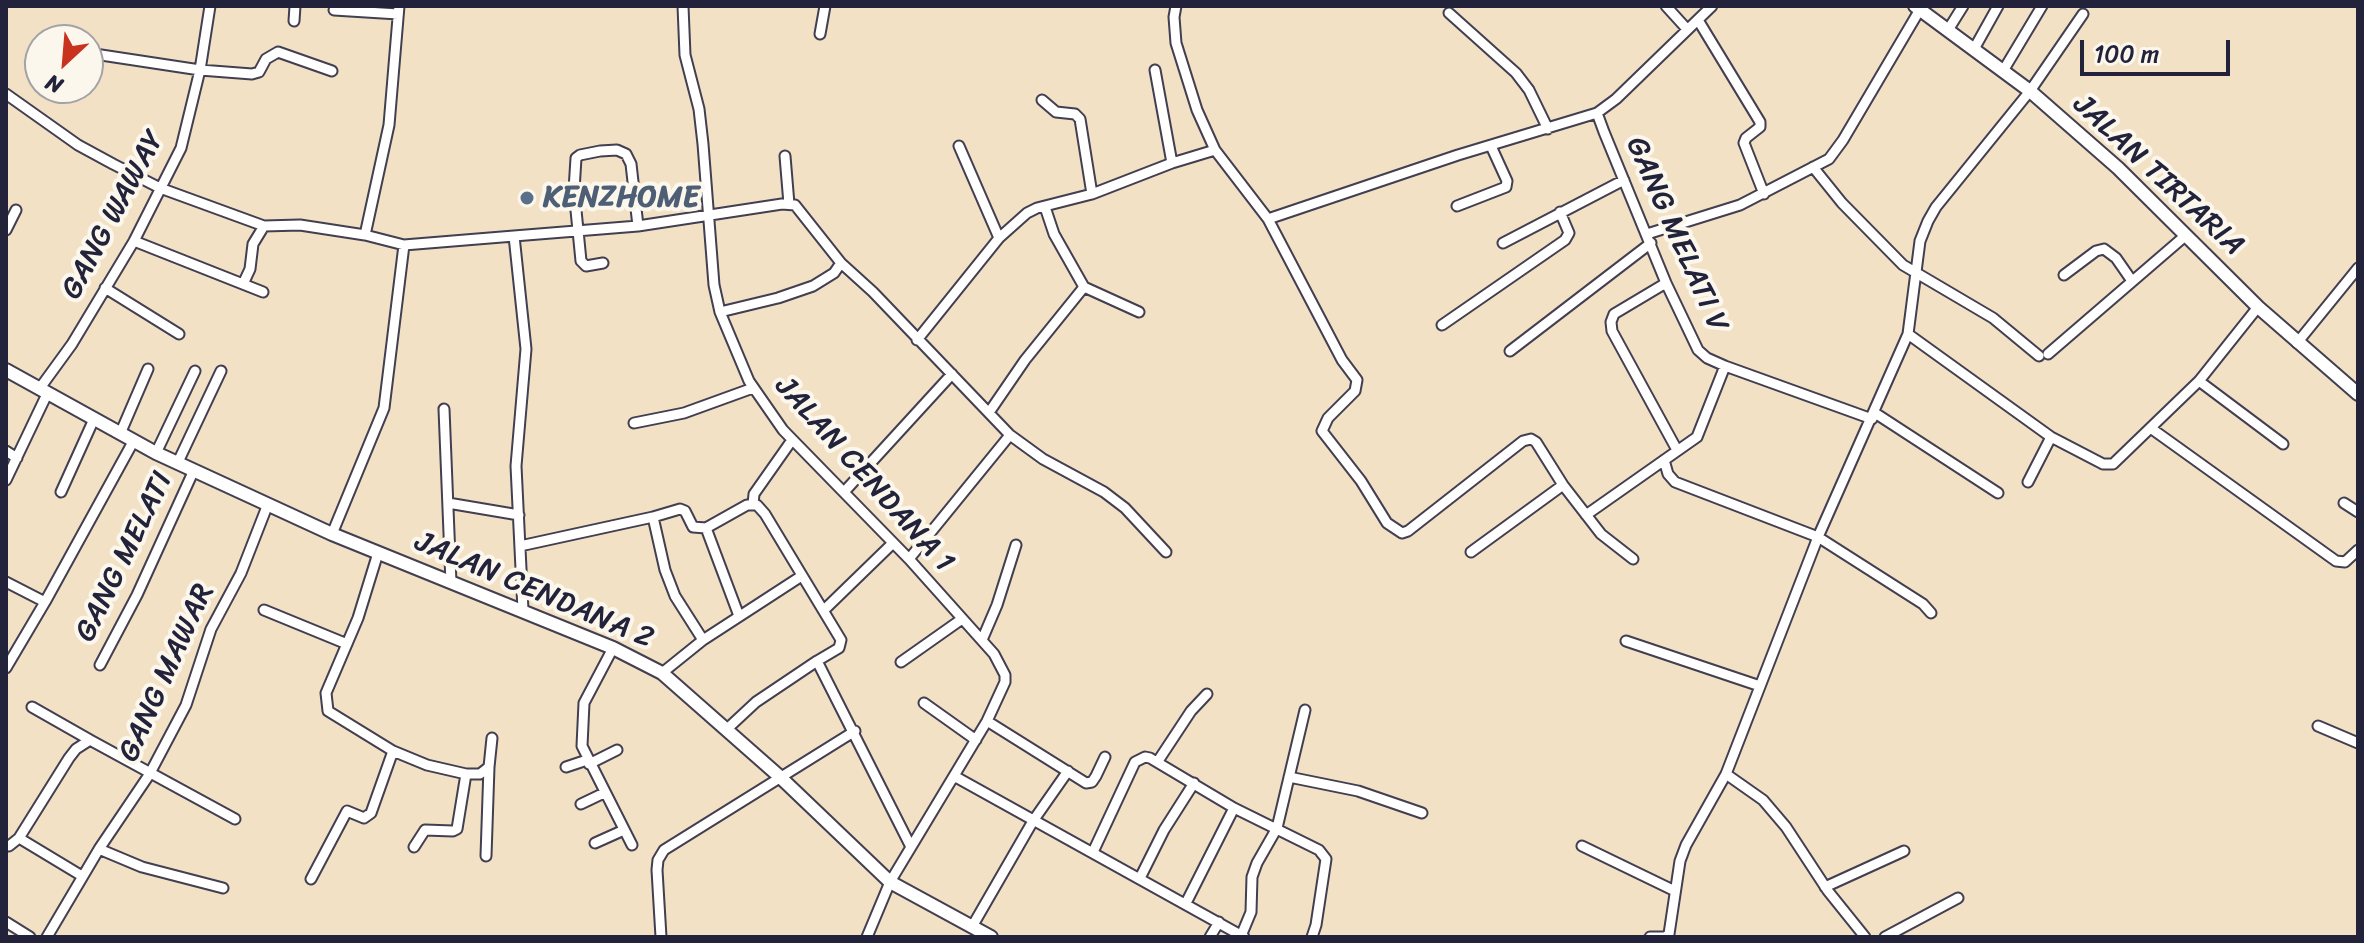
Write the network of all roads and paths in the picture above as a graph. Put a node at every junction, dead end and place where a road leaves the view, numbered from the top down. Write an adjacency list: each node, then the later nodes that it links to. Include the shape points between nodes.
1 (210, 6): 23 (street, GANG WAWAY)
2 (295, 6): 17 (street)
3 (683, 6): 47 (street, JALAN CENDANA 1)
4 (825, 6): 20 (street)
5 (1176, 6): 34 (street, via 1176,43)
6 (1666, 6): 18 (street)
7 (1712, 6): 16 (street, GANG MELATI V)
8 (1963, 6): 19 (street)
9 (1998, 6): 21 (street)
10 (2042, 6): 26 (street)
11 (1919, 7): 19 (street, JALAN TIRTARIA); 37 (street, via 1835,151)
12 (334, 10): 13 (street)
13 (399, 10): 53 (street, via 389,125)
14 (1449, 13): 31 (street, via 1516,73)
15 (2083, 14): 27 (street)
16 (1698, 20): 18 (street, GANG MELATI V); 41 (street, via 1760,122 1744,143)
17 (294, 21)
18 (1686, 28): 30 (street, GANG MELATI V)
19 (1948, 30): 21 (street, JALAN TIRTARIA)
20 (820, 34)
21 (1974, 49): 26 (street, JALAN TIRTARIA)
22 (104, 55): 23 (street)
23 (200, 70): 25 (street, via 256,74 278,52); 39 (street, GANG WAWAY, via 181,148)
24 (1155, 70): 36 (street)
25 (332, 71)
26 (2003, 71): 27 (street, JALAN TIRTARIA)
27 (2030, 91): 55 (street, JALAN TIRTARIA); 64 (street, via 1936,207 1920,241)
28 (6, 94): 39 (street, via 78,145)
29 (1042, 100): 40 (street, via 1056,112 1080,119)
30 (1597, 113): 31 (street); 38 (street, GANG MELATI V)
31 (1548, 129): 33 (street)
32 (959, 146): 56 (street)
33 (1491, 146): 43 (street, via 1506,187); 48 (street)
34 (1215, 150): 36 (street); 48 (street)
35 (785, 156): 42 (street)
36 (1172, 163): 40 (street)
37 (1813, 167): 41 (street); 64 (street, via 1875,238)
38 (1624, 180): 46 (street); 57 (street, GANG MELATI V)
39 (160, 188): 49 (street); 58 (street, GANG WAWAY)
40 (1092, 194): 44 (street)
41 (1764, 194): 57 (street)
42 (789, 204): 47 (street); 62 (street, via 801,210)
43 (1457, 206)
44 (1045, 207): 56 (street, via 1027,213); 69 (street)
45 (16, 210): 51 (street)
46 (1560, 212): 59 (street); 75 (street, via 1569,233 1565,240)
47 (708, 215): 50 (street); 73 (street, JALAN CENDANA 1)
48 (1268, 219): 112 (street, via 1357,380 1355,391 1322,431 1387,523 1402,533 1408,531 1526,439 1536,442)
49 (264, 226): 53 (street, via 300,225); 68 (street, via 253,244)
50 (638, 226): 52 (street); 52 (street, via 626,154 600,151 576,158)
51 (6, 230)
52 (577, 230): 54 (street); 61 (street, via 583,264)
53 (365, 235): 60 (street)
54 (514, 236): 60 (street); 121 (street, via 526,349 516,466)
55 (2185, 236): 66 (street); 72 (street, JALAN TIRTARIA)
56 (999, 238): 78 (street)
57 (1649, 238): 67 (street, GANG MELATI V); 80 (street)
58 (134, 241): 68 (street); 70 (street, GANG WAWAY)
59 (1503, 243)
60 (404, 245): 125 (street, via 384,408)
61 (603, 263)
62 (841, 263): 73 (street, via 813,286); 78 (street)
63 (2358, 268): 79 (street)
64 (1915, 272): 66 (street, via 2043,355); 77 (street)
65 (2064, 275): 66 (street, via 2104,249)
66 (2132, 281)
67 (1666, 283): 81 (street, GANG MELATI V, via 1698,350); 103 (street, via 1614,314 1611,322)
68 (243, 284): 71 (street)
69 (1084, 287): 74 (street); 92 (street)
70 (105, 288): 76 (street); 89 (street, GANG WAWAY)
71 (263, 292)
72 (2258, 307): 79 (street, JALAN TIRTARIA); 87 (street)
73 (720, 312): 88 (street, JALAN CENDANA 1)
74 (1139, 312)
75 (1442, 325)
76 (179, 334)
77 (1908, 334): 93 (street); 99 (street)
78 (917, 340): 86 (street)
79 (2297, 343): 90 (street, JALAN TIRTARIA)
80 (1510, 351)
81 (1725, 366): 93 (street, GANG MELATI V); 103 (street, via 1703,428)
82 (148, 369): 97 (street)
83 (6, 370): 89 (street, JALAN CENDANA 2)
84 (195, 371): 105 (street)
85 (221, 371): 108 (street)
86 (952, 374): 92 (street); 114 (street)
87 (2199, 381): 96 (street); 102 (street)
88 (753, 388): 95 (street, via 684,413); 100 (street, JALAN CENDANA 1)
89 (44, 390): 94 (street, JALAN CENDANA 2); 106 (street, GANG WAWAY)
90 (2358, 394)
91 (444, 409): 116 (street)
92 (990, 411): 98 (street)
93 (1873, 416): 115 (street, GANG MELATI V); 126 (street)
94 (94, 419): 97 (street, JALAN CENDANA 2); 113 (street)
95 (634, 423)
96 (2152, 429): 99 (street, via 2113,464); 130 (street, via 2336,561 2345,562)
97 (120, 434): 101 (street, JALAN CENDANA 2)
98 (1010, 435): 131 (street, via 1104,492); 134 (street)
99 (2051, 437): 111 (street)
100 (792, 440): 114 (street, JALAN CENDANA 1); 119 (street, via 754,494)
101 (133, 442): 105 (street, JALAN CENDANA 2); 139 (street)
102 (2283, 444)
103 (1677, 450): 107 (street)
104 (6, 451): 106 (street)
105 (156, 453): 108 (street, JALAN CENDANA 2)
106 (17, 458): 110 (street, GANG WAWAY)
107 (1664, 460): 122 (street); 126 (street, via 1675,482)
108 (178, 462): 109 (street, JALAN CENDANA 2)
109 (194, 470): 118 (street, JALAN CENDANA 2); 153 (street, GANG MELATI)
110 (6, 480)
111 (2028, 482)
112 (1563, 485): 122 (street); 132 (street)
113 (61, 492)
114 (844, 492): 127 (street, JALAN CENDANA 1)
115 (1998, 493)
116 (448, 503): 121 (street); 138 (street)
117 (2344, 503): 120 (street)
118 (268, 504): 125 (street, JALAN CENDANA 2); 179 (street, GANG MAWAR, via 241,573 211,629 186,705)
119 (753, 504): 124 (street); 136 (street, via 765,514)
120 (2358, 512)
121 (519, 515): 129 (street)
122 (1586, 515): 135 (street)
123 (653, 517): 124 (street, via 680,509 693,527); 129 (street); 146 (street, via 675,596)
124 (706, 528): 144 (street)
125 (332, 534): 133 (street, JALAN CENDANA 2)
126 (1818, 537): 143 (street); 156 (street)
127 (893, 543): 134 (street, JALAN CENDANA 1); 142 (street)
128 (1016, 545): 147 (street)
129 (520, 546): 141 (street)
130 (2358, 550)
131 (1166, 552)
132 (1471, 552)
133 (378, 553): 138 (street, JALAN CENDANA 2); 149 (street)
134 (909, 559): 145 (street, JALAN CENDANA 1)
135 (1633, 559)
136 (800, 577): 142 (street); 144 (street)
137 (6, 582): 139 (street)
138 (451, 583): 141 (street, JALAN CENDANA 2)
139 (45, 602): 154 (street)
140 (264, 610): 149 (street)
141 (523, 610): 150 (street, JALAN CENDANA 2)
142 (824, 610): 151 (street, via 842,644)
143 (1931, 613)
144 (739, 616): 146 (street)
145 (962, 619): 147 (street, JALAN CENDANA 1); 152 (street)
146 (703, 640): 155 (street)
147 (982, 640): 161 (street, JALAN CENDANA 1, via 1005,675)
148 (1626, 641): 156 (street)
149 (347, 644): 170 (street, via 326,693 328,711)
150 (613, 648): 155 (street, JALAN CENDANA 2); 173 (street, via 584,703 582,746)
151 (817, 661): 163 (street, via 756,702); 164 (street)
152 (901, 662)
153 (100, 665)
154 (6, 668)
155 (662, 673): 163 (street, JALAN CENDANA 2)
156 (1760, 686): 178 (street)
157 (1207, 694): 172 (street)
158 (924, 703): 167 (street)
159 (32, 707): 166 (street)
160 (1305, 710): 182 (street)
161 (987, 721): 167 (street, JALAN CENDANA 1); 176 (street)
162 (2318, 726): 168 (street)
163 (727, 729): 180 (street, JALAN CENDANA 2)
164 (855, 731): 180 (street); 198 (street)
165 (492, 738): 174 (street)
166 (90, 740): 179 (street); 192 (street, via 69,758)
167 (976, 740): 181 (street, JALAN CENDANA 1)
168 (2358, 743)
169 (617, 750): 173 (street)
170 (393, 751): 177 (street); 205 (street, via 371,813 364,818 347,811)
171 (1105, 757): 176 (street, via 1092,782)
172 (1158, 761): 183 (street); 201 (street, via 1145,757 1135,762)
173 (588, 762): 175 (street); 184 (street)
174 (489, 767): 177 (street, via 480,774); 202 (street)
175 (566, 767)
176 (1068, 771): 189 (street)
177 (466, 774): 197 (street, via 457,829 425,830)
178 (1726, 774): 207 (street, via 1763,800); 209 (street, via 1686,845)
179 (149, 775): 188 (street); 199 (street, GANG MAWAR)
180 (779, 776): 206 (street, JALAN CENDANA 2); 218 (street, via 664,850 657,870)
181 (954, 776): 189 (street); 198 (street, JALAN CENDANA 1)
182 (1289, 777): 187 (street, via 1358,791); 190 (street)
183 (1194, 783): 186 (street); 204 (street)
184 (604, 793): 185 (street); 191 (street)
185 (581, 804)
186 (1234, 808): 190 (street); 211 (street)
187 (1422, 813)
188 (235, 819)
189 (1033, 821): 201 (street); 214 (street)
190 (1277, 828): 215 (street, via 1252,877 1251,912); 222 (street, via 1312,844 1326,859)
191 (624, 830): 193 (street); 195 (street)
192 (19, 838): 194 (street); 203 (street)
193 (595, 843)
194 (6, 845)
195 (632, 845)
196 (1582, 846): 209 (street)
197 (414, 847)
198 (911, 847): 206 (street, JALAN CENDANA 1)
199 (99, 849): 203 (street, GANG MAWAR); 208 (street, via 142,867)
200 (1904, 851): 207 (street)
201 (1093, 852): 204 (street)
202 (486, 856)
203 (82, 876): 217 (street, GANG MAWAR)
204 (1140, 878): 211 (street)
205 (311, 879)
206 (890, 882): 214 (street, JALAN CENDANA 2); 219 (street, JALAN CENDANA 1)
207 (1825, 887): 224 (street)
208 (223, 888)
209 (1675, 891): 223 (street, via 1669,934)
210 (1958, 898): 225 (street)
211 (1186, 903): 213 (street)
212 (6, 922): 216 (street)
213 (1219, 922): 215 (street); 221 (street)
214 (973, 925): 220 (street, JALAN CENDANA 2)
215 (1242, 936)
216 (30, 937)
217 (47, 937)
218 (661, 937)
219 (867, 937)
220 (991, 937)
221 (1210, 937)
222 (1312, 937)
223 (1650, 937)
224 (1865, 937)
225 (1885, 937)

